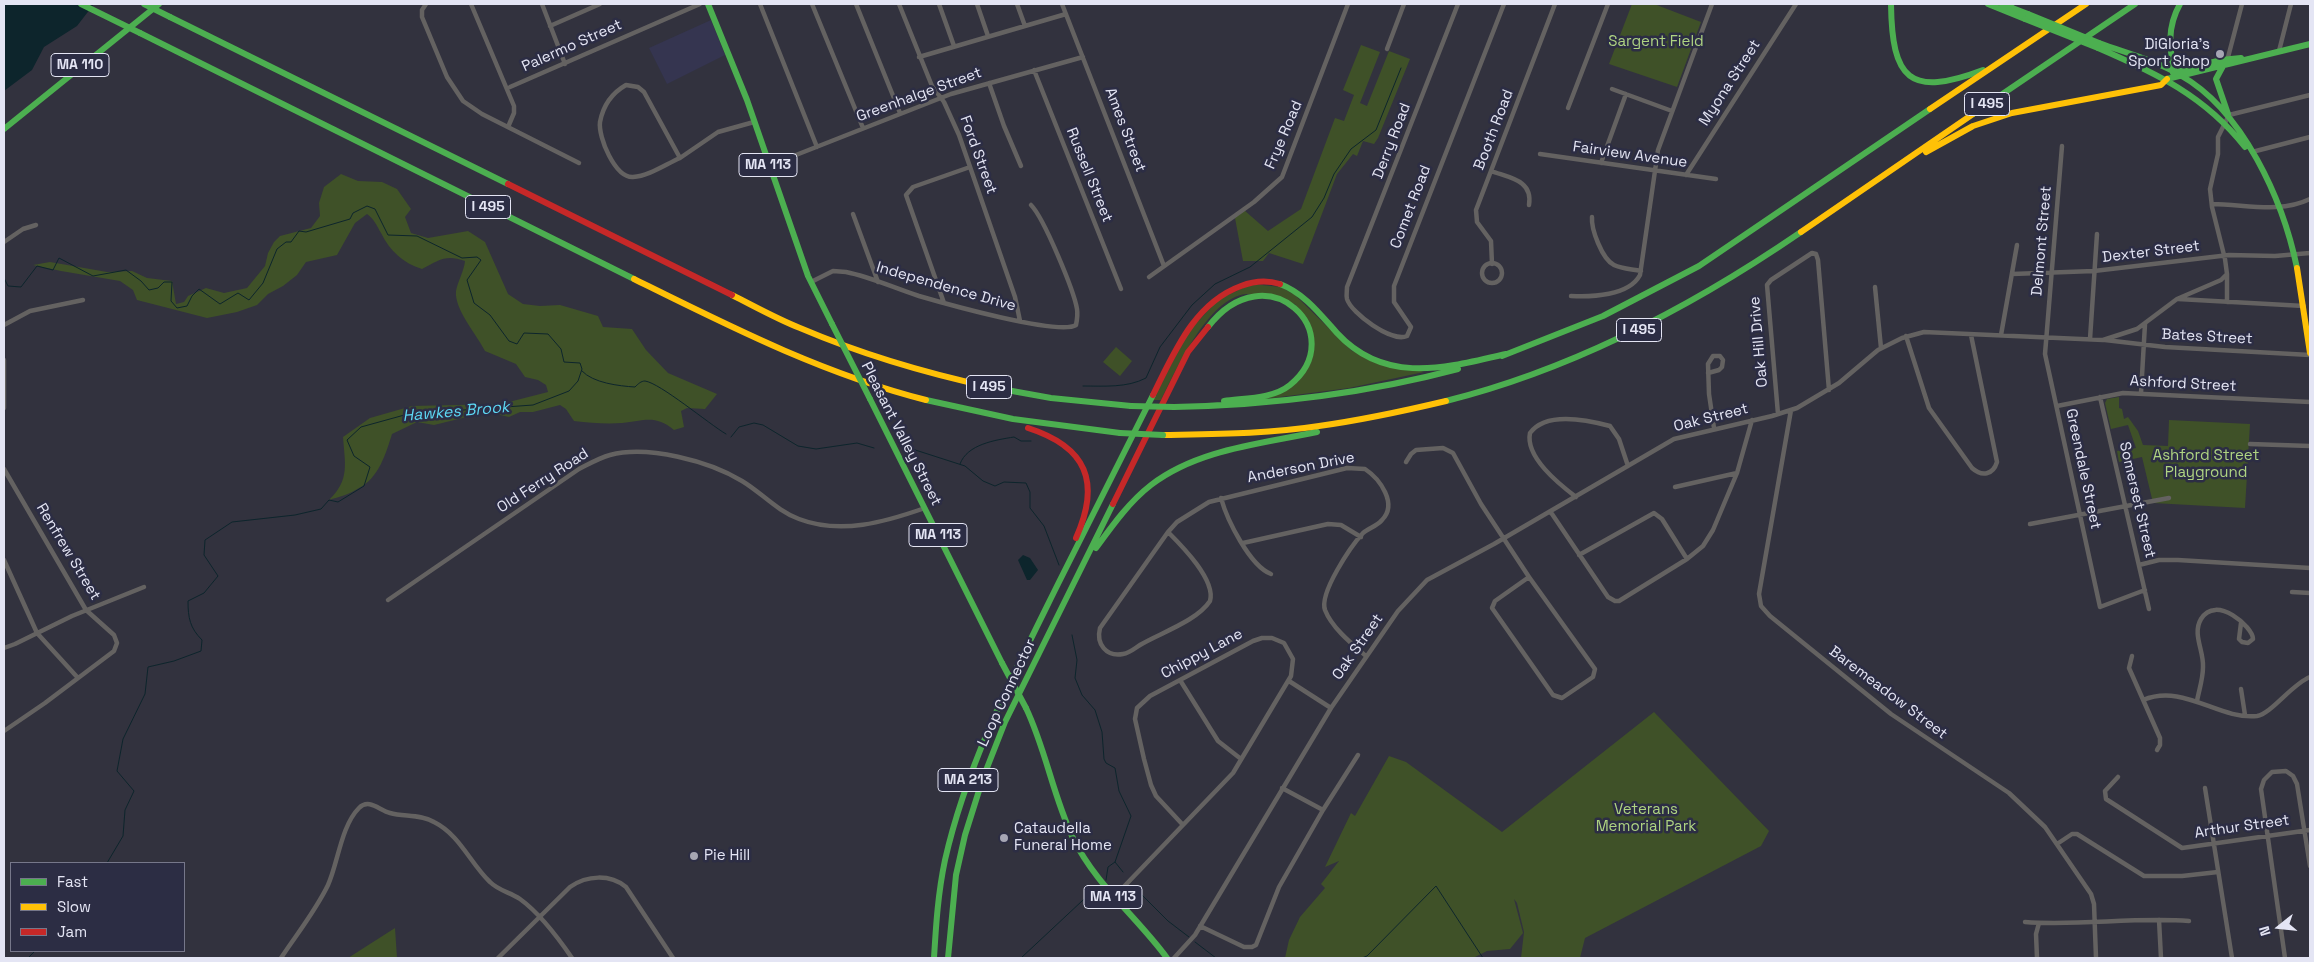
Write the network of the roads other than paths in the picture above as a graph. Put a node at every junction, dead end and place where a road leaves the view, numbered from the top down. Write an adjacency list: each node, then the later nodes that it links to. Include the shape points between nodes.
1 (81, 4): 149 (main road, I 495, bridge, via 771,346 838,374 896,393)
2 (144, 4): 145 (main road, I 495, bridge, via 807,331 898,364 955,380 1038,395 1131,406)
3 (159, 4): 72 (main road, MA 110)
4 (426, 4): 70 (street, via 422,17 455,91 471,107)
5 (473, 4): 70 (street, via 514,106)
6 (542, 4): 42 (street)
7 (600, 4): 42 (street)
8 (700, 4): 53 (street, Palermo Street)
9 (708, 4): 68 (main road, Pleasant Valley Street / MA 113)
10 (760, 4): 75 (street)
11 (812, 4): 71 (street)
12 (856, 4): 66 (street)
13 (899, 4): 50 (street, Ford Street)
14 (939, 4): 47 (street)
15 (977, 4): 44 (street)
16 (1017, 4): 43 (street)
17 (1062, 4): 39 (street, Ames Street)
18 (1348, 4): 105 (street, Frye Road, via 1282,177 1254,202)
19 (1404, 4): 48 (street)
20 (1458, 4): 114 (street, Derry Road)
21 (1504, 4): 114 (street, Comet Road, via 1394,286 1393,299 1410,324 1408,335 1399,338 1371,324 1348,302)
22 (1555, 4): 86 (street, Booth Road)
23 (1608, 4): 64 (street)
24 (1712, 4): 65 (street)
25 (1796, 4): 88 (street, Myona Street)
26 (1891, 4): 38 (main road)
27 (1897, 4): 38 (main road)
28 (1988, 4): 40 (main road)
29 (2002, 4): 37 (main road)
30 (2007, 4): 37 (main road)
31 (2075, 4): 41 (main road)
32 (2086, 4): 41 (main road, I 495)
33 (2135, 4): 81 (main road, I 495)
34 (2180, 4): 56 (main road, via 2171,24 2169,39 2171,60)
35 (2242, 4): 52 (street)
36 (2291, 4): 49 (street)
37 (2014, 9): 40 (main road)
38 (1893, 13): 54 (main road, via 1896,57 1906,72 1919,81 1946,82)
39 (1066, 14): 43 (street); 51 (street, Ames Street)
40 (2027, 16): 46 (main road, bridge)
41 (2058, 22): 54 (main road, I 495)
42 (550, 26): 53 (street)
43 (1025, 26): 44 (street)
44 (988, 36): 47 (street)
45 (2310, 44): 49 (main road)
46 (2098, 45): 56 (main road, via 2136,55); 57 (main road)
47 (954, 46): 50 (street)
48 (1387, 49)
49 (2279, 51): 52 (main road)
50 (919, 57): 63 (street, Ford Street, via 933,90)
51 (1082, 57): 55 (street, Greenhalge Street); 105 (street, Ames Street)
52 (2226, 63): 56 (main road); 67 (main road, via 2216,80)
53 (565, 64): 59 (street, Palermo Street)
54 (1994, 66): 135 (main road, I 495, via 1761,226 1680,277 1581,326)
55 (1034, 70): 58 (street, Greenhalge Street); 116 (street, Russell Street)
56 (2178, 74): 57 (main road); 67 (main road)
57 (2164, 77): 69 (main road, via 2205,103); 81 (main road, via 2160,85 1994,118)
58 (989, 83): 63 (street, Greenhalge Street); 83 (street)
59 (510, 87)
60 (1612, 89): 61 (street)
61 (1626, 94): 65 (street); 80 (street)
62 (2310, 95): 67 (street)
63 (940, 98): 66 (street, Greenhalge Street); 84 (street, Ford Street)
64 (1568, 108)
65 (1672, 111): 87 (street)
66 (900, 113): 71 (street, Greenhalge Street)
67 (2229, 115): 69 (street); 76 (main road)
68 (754, 122): 78 (street, via 718,132); 82 (main road, Pleasant Valley Street / MA 113)
69 (2226, 122): 85 (main road); 91 (street, via 2218,141 2210,189)
70 (508, 127): 79 (street)
71 (863, 128): 75 (street, Greenhalge Street)
72 (4, 129)
73 (2310, 137): 76 (street)
74 (2062, 146): 108 (street, Delmont Street)
75 (817, 147): 82 (street, Greenhalge Street)
76 (2252, 152): 85 (main road)
77 (1540, 154): 80 (street, Fairview Avenue)
78 (680, 158): 78 (street, via 644,92 626,85 612,94 603,112 600,131 617,169 624,176 645,174)
79 (579, 163)
80 (1601, 163): 87 (street, Fairview Avenue)
81 (1900, 164): 151 (main road, I 495, via 1745,270 1616,341 1483,392)
82 (768, 166): 112 (main road, Pleasant Valley Street / MA 113)
83 (1021, 166)
84 (970, 167): 121 (street, via 913,187 906,195); 123 (street, Ford Street, via 1015,297)
85 (2261, 170): 94 (main road)
86 (1491, 171): 93 (street, via 1523,184 1529,192); 104 (street, Booth Road, via 1475,215 1491,241)
87 (1654, 171): 88 (street, Fairview Avenue); 106 (street)
88 (1686, 175): 89 (street, Fairview Avenue)
89 (1716, 180)
90 (2310, 199): 94 (street)
91 (2212, 204): 94 (street, via 2262,209); 103 (street)
92 (1031, 205): 123 (street, Independence Drive, via 1042,219 1075,302 1076,325 1058,328)
93 (1529, 205)
94 (2279, 207): 102 (main road)
95 (853, 214): 113 (street)
96 (1592, 217): 106 (street, via 1591,227 1607,259 1617,266)
97 (36, 225): 99 (street, via 23,229)
98 (2097, 234): 107 (street)
99 (4, 242)
100 (2017, 245): 109 (street)
101 (2310, 253): 102 (street, Dexter Street)
102 (2293, 255): 103 (street, Dexter Street); 122 (main road)
103 (2224, 256): 107 (street, Dexter Street); 110 (street)
104 (1492, 264): 104 (street, Booth Road, via 1499,266 1502,273 1499,280 1492,283 1485,280 1483,274 1485,267)
105 (1164, 266): 111 (street, Frye Road)
106 (1641, 271): 117 (street, via 1636,281 1603,296)
107 (2094, 271): 108 (street, Dexter Street); 131 (street)
108 (2051, 273): 109 (street, Dexter Street); 130 (street, Delmont Street)
109 (2012, 274): 128 (street)
110 (2227, 274): 118 (street, Oak Street, via 2221,280); 120 (street)
111 (1149, 277)
112 (811, 282): 113 (street, Independence Drive, via 840,271); 164 (main road, Pleasant Valley Street / MA 113, bridge)
113 (878, 282): 121 (street, Independence Drive)
114 (1347, 287)
115 (1875, 288): 134 (street)
116 (1122, 289)
117 (1571, 296)
118 (2177, 299): 120 (street); 124 (street, Oak Street)
119 (83, 300): 125 (street, via 30,311)
120 (2228, 302): 122 (street)
121 (944, 303): 123 (street, Independence Drive)
122 (2304, 306): 126 (main road)
123 (1020, 321)
124 (2145, 324): 132 (street, Oak Street); 133 (street)
125 (4, 325)
126 (2309, 334): 136 (main road)
127 (1971, 335): 128 (street, Oak Street); 129 (street, Oak Street, via 1924,332); 129 (street, via 1997,462 1994,469 1986,473 1972,468 1929,408)
128 (2001, 335): 130 (street, Oak Street)
129 (1906, 336): 134 (street, Oak Street)
130 (2046, 337): 131 (street, Oak Street); 144 (street, Greendale Street, via 2045,354)
131 (2090, 339): 132 (street, Oak Street)
132 (2103, 340): 133 (street, Bates Street)
133 (2145, 346): 136 (street, Bates Street); 141 (street)
134 (1881, 348): 140 (street, Oak Street)
135 (1506, 354): 145 (main road, I 495, via 1428,378 1349,394 1268,404); 187 (main road, via 1436,368 1396,367 1370,358 1347,344 1294,290 1276,282 1260,280 1229,290 1197,317 1181,341)
136 (2310, 354)
137 (4, 360): 139 (street)
138 (1708, 372): 152 (street)
139 (4, 381): 146 (street)
140 (1829, 390): 147 (street, Oak Street); 148 (street, Oak Hill Drive, via 1818,260 1812,253 1770,281 1767,287)
141 (2141, 394): 142 (street, Ashford Street); 143 (street, Ashford Street)
142 (2100, 397): 144 (street, Ashford Street); 163 (street, Somerset Street)
143 (2310, 402)
144 (2057, 406): 166 (street, Greendale Street)
145 (1184, 407): 175 (main road, via 1264,395 1291,385 1304,371 1311,354 1310,329 1303,315 1282,297 1263,293 1236,300 1211,320 1188,352)
146 (4, 408)
147 (1791, 410): 148 (street, Oak Street); 213 (street, Baremeadow Street, via 1759,594 1761,606 1874,701 2009,793 2037,819)
148 (1778, 414): 150 (street, Oak Street)
149 (994, 417): 151 (main road, I 495, bridge, via 1060,428 1163,435 1237,434); 187 (main road, via 1057,440 1077,457 1087,476 1090,491 1088,507)
150 (1752, 420): 152 (street, Oak Street); 158 (street)
151 (1346, 423): 175 (main road, via 1202,458 1174,470 1130,505)
152 (1714, 428): 156 (street, Oak Street, via 1674,438)
153 (2250, 444): 154 (street)
154 (2310, 446)
155 (1406, 462): 170 (street, via 1416,450 1449,449)
156 (1628, 466): 160 (street, Oak Street); 160 (street, via 1619,439 1610,426 1573,418 1538,427 1530,434 1531,447 1548,473)
157 (4, 469): 186 (street, Renfrew Street)
158 (1737, 473): 159 (street); 173 (street, via 1708,539)
159 (1675, 487)
160 (1576, 496): 165 (street, Oak Street)
161 (1221, 498): 168 (street, Anderson Drive, via 1205,504); 169 (street, Anderson Drive, via 1348,468 1365,468 1383,488 1388,507 1382,520); 171 (street, via 1226,514)
162 (2169, 498): 163 (street)
163 (2125, 505): 166 (street); 176 (street, Somerset Street)
164 (925, 508): 184 (street, Old Ferry Road, via 860,526 819,524 782,512 742,481 701,463 648,453 611,455 579,469); 217 (main road, Pleasant Valley Street / MA 113, bridge, via 1044,746 1073,838 1089,866)
165 (1550, 512): 170 (street, Oak Street); 172 (street)
166 (2080, 514): 167 (street); 181 (street, Greendale Street, via 2100,607)
167 (2030, 524)
168 (1168, 532): 168 (street, Anderson Drive, via 1197,566 1207,583 1210,601 1198,613 1132,651 1124,654 1105,651 1099,642 1100,628)
169 (1360, 537): 171 (street, via 1335,523); 191 (street, Anderson Drive, via 1329,584 1324,604 1338,628)
170 (1502, 539): 179 (street); 191 (street, Oak Street, via 1427,580 1403,604)
171 (1243, 543): 178 (street, via 1259,568)
172 (1580, 555): 173 (street, via 1608,597 1615,601); 173 (street, via 1654,512 1662,519)
173 (1687, 559)
174 (4, 560): 189 (street)
175 (1084, 561): 230 (main road, Loop Connector / MA 213, via 1005,722 983,776 956,876)
176 (2139, 565): 177 (street, via 2178,560); 181 (street, Somerset Street)
177 (2310, 568)
178 (1271, 574)
179 (1529, 577): 179 (street, via 1595,669 1593,677 1562,698 1553,695 1492,608 1495,602)
180 (144, 587): 186 (street)
181 (2144, 590): 185 (street, Somerset Street)
182 (2292, 592): 183 (street)
183 (2310, 593)
184 (388, 600)
185 (2149, 609)
186 (86, 610): 189 (street); 194 (street, Renfrew Street, via 114,635 117,642 114,651)
187 (1044, 614): 225 (main road, Loop Connector / MA 213, via 988,727 960,802 942,881)
188 (2241, 623): 199 (street, via 2229,612 2218,608 2207,612 2200,621 2197,632 2203,665)
189 (37, 633): 190 (street); 194 (street)
190 (4, 648)
191 (1366, 656): 200 (street, Oak Street)
192 (2132, 656): 198 (street, via 2129,668)
193 (2310, 677): 201 (street, via 2261,715)
194 (78, 678): 202 (street)
195 (1180, 680): 196 (street, Chippy Lane, via 1254,641 1272,638 1287,648 1293,664); 205 (street, via 1218,741); 210 (street, Chippy Lane, via 1145,699 1137,708 1135,719 1151,785 1160,801)
196 (1289, 681): 200 (street); 205 (street, Chippy Lane)
197 (2241, 689): 201 (street)
198 (2143, 700): 199 (street, via 2170,695); 203 (street, via 2160,738)
199 (2197, 701): 201 (street)
200 (1331, 708): 207 (street, Oak Street)
201 (2245, 714)
202 (4, 731)
203 (2157, 750)
204 (1358, 755): 209 (street)
205 (1241, 759): 210 (street, Chippy Lane, via 1228,778)
206 (2118, 777): 214 (street, Arthur Street, via 2105,795 2109,802 2182,848)
207 (1282, 788): 209 (street); 224 (street, Oak Street)
208 (2205, 788): 214 (street)
209 (1323, 810): 224 (street, via 1279,887 1256,945 1244,947)
210 (1183, 825): 217 (street, Chippy Lane)
211 (2308, 830): 212 (street, Arthur Street); 212 (street, via 2298,784 2289,773 2278,770 2267,775 2262,786); 215 (street)
212 (2268, 836): 214 (street, Arthur Street); 237 (street)
213 (2057, 844): 216 (street, via 2077,834 2144,876); 220 (street, Baremeadow Street, via 2091,894)
214 (2214, 844): 216 (street)
215 (2310, 866)
216 (2218, 872): 236 (street)
217 (1114, 897): 231 (main road, Pleasant Valley Street / MA 113)
218 (539, 918): 226 (street, via 518,898 492,884 443,827 432,820 389,813 367,804 355,814 337,854 328,885); 227 (street); 228 (street); 229 (street, via 579,881 599,877 620,882 633,895)
219 (2159, 920): 220 (street); 221 (street); 235 (street)
220 (2095, 921): 223 (street); 234 (street, Baremeadow Street)
221 (2189, 921)
222 (2024, 922): 223 (street)
223 (2039, 923): 233 (street)
224 (1200, 926): 232 (street, Oak Street)
225 (934, 956)
226 (281, 958)
227 (498, 958)
228 (572, 958)
229 (673, 958)
230 (948, 958)
231 (1167, 958)
232 (1174, 958)
233 (2037, 958)
234 (2096, 958)
235 (2160, 958)
236 (2232, 958)
237 (2285, 958)

